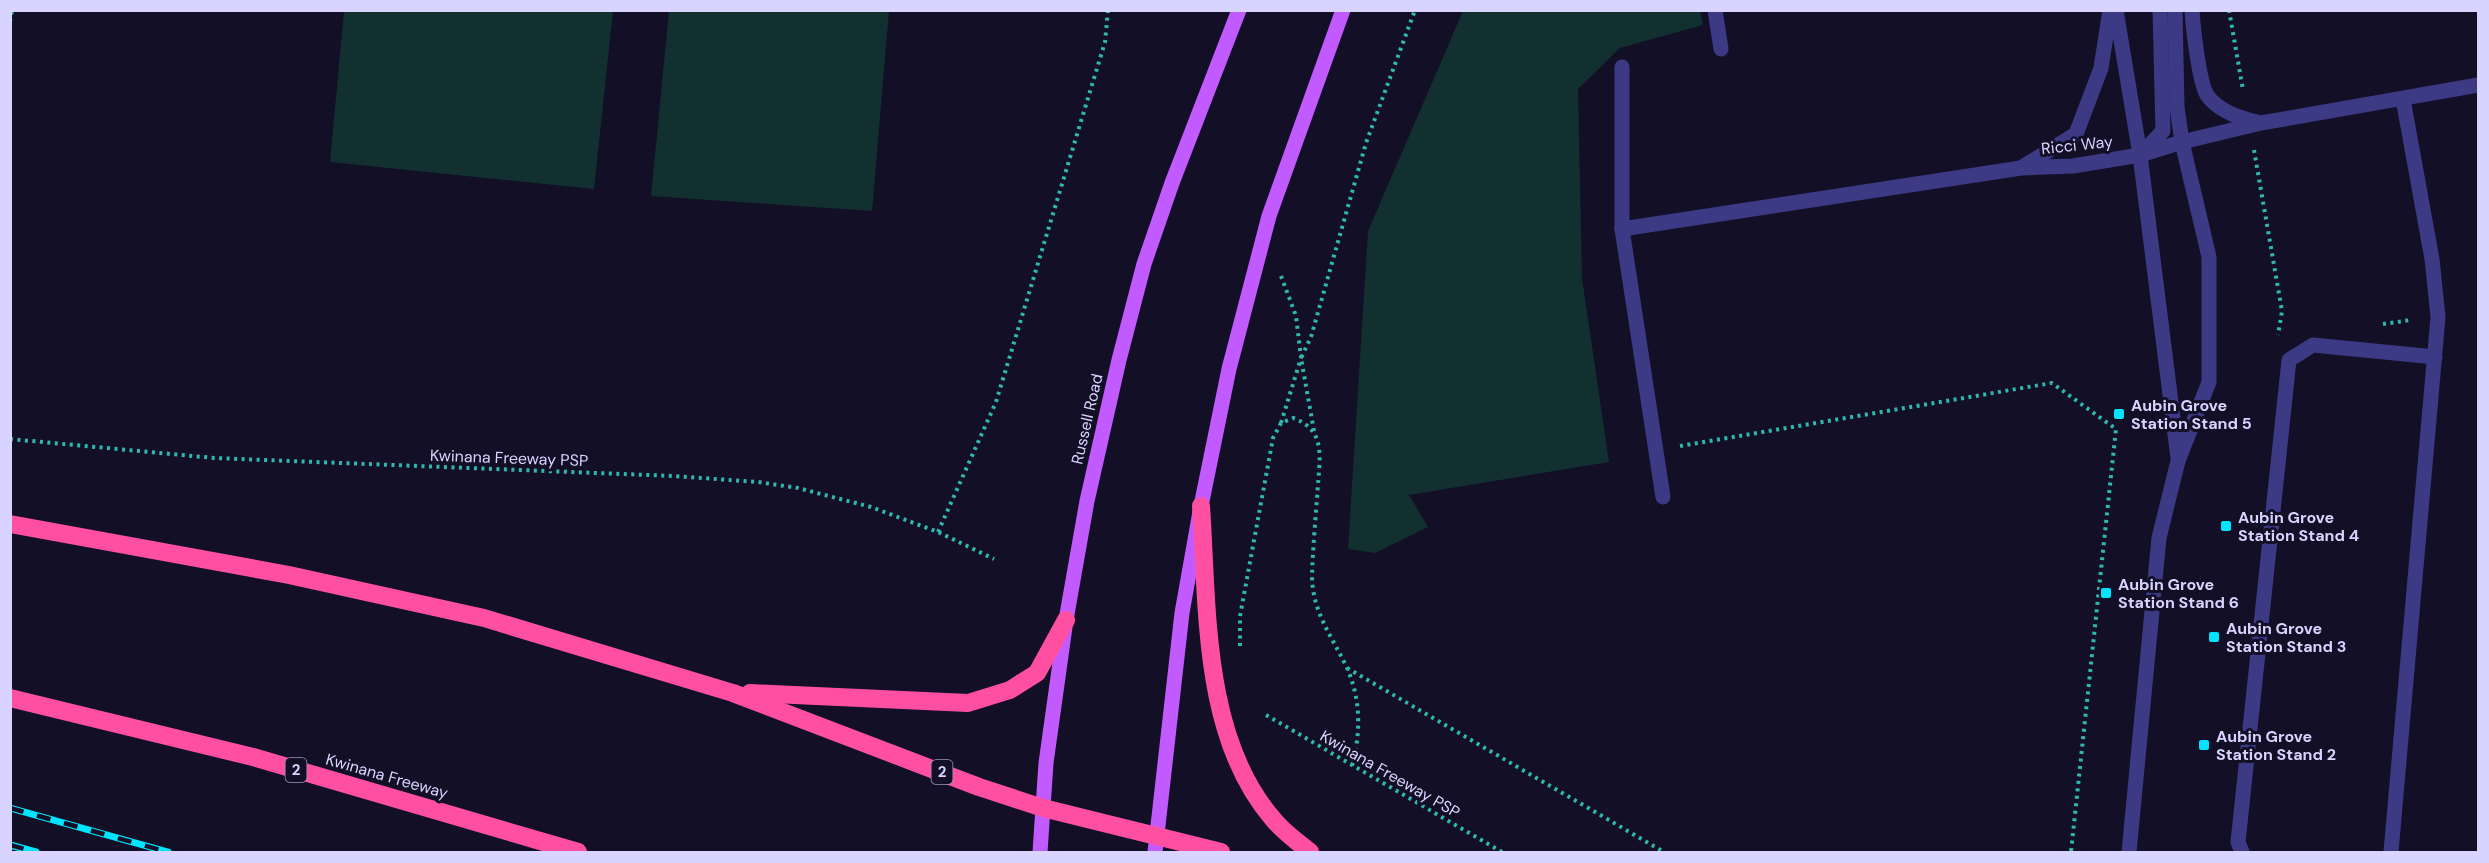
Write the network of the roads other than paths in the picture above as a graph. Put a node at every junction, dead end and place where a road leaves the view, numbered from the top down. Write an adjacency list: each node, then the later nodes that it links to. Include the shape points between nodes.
1 (1239, 10): 23 (main road, Russell Road, via 1144,264 1088,501)
2 (1343, 10): 21 (main road, via 1264,233 1228,369)
3 (1715, 10): 9 (street)
4 (2110, 10): 16 (street, Ricci Way, via 2101,68 2076,134)
5 (2116, 10): 15 (street)
6 (2160, 10): 15 (street, via 2163,130)
7 (2175, 10): 14 (street, via 2177,107)
8 (2192, 10): 13 (street, via 2193,38 2207,95 2232,116)
9 (1721, 49)
10 (1622, 67): 17 (street)
11 (2478, 85): 12 (street, Ricci Way)
12 (2403, 99): 13 (street, Ricci Way); 18 (street, via 2432,259 2438,317)
13 (2253, 123): 14 (street, Ricci Way)
14 (2182, 142): 15 (street, Ricci Way); 19 (street, via 2209,257 2209,382)
15 (2140, 155): 16 (street, Ricci Way, via 2073,166); 19 (street)
16 (2021, 168): 17 (street)
17 (1622, 230): 20 (street)
18 (2435, 357): 33 (street, via 2313,345 2289,360 2238,842); 34 (street)
19 (2178, 461): 32 (street, via 2159,538)
20 (1663, 497)
21 (1201, 506): 27 (main road, via 1182,613); 31 (highway, via 1214,679 1228,742 1245,781 1273,820)
22 (10, 524): 24 (highway, 2, via 289,575 484,618)
23 (1066, 620): 24 (highway, via 1037,673 1010,690 968,703); 26 (main road, Russell Road)
24 (733, 693): 26 (highway, 2)
25 (10, 698): 28 (highway, Kwinana Freeway / 2, via 253,758)
26 (1043, 808): 27 (highway, 2); 29 (main road, Russell Road)
27 (1156, 844): 30 (highway, 2)
28 (578, 852)
29 (1040, 852)
30 (1221, 852)
31 (1310, 852)
32 (2129, 852)
33 (2242, 852)
34 (2391, 852)

